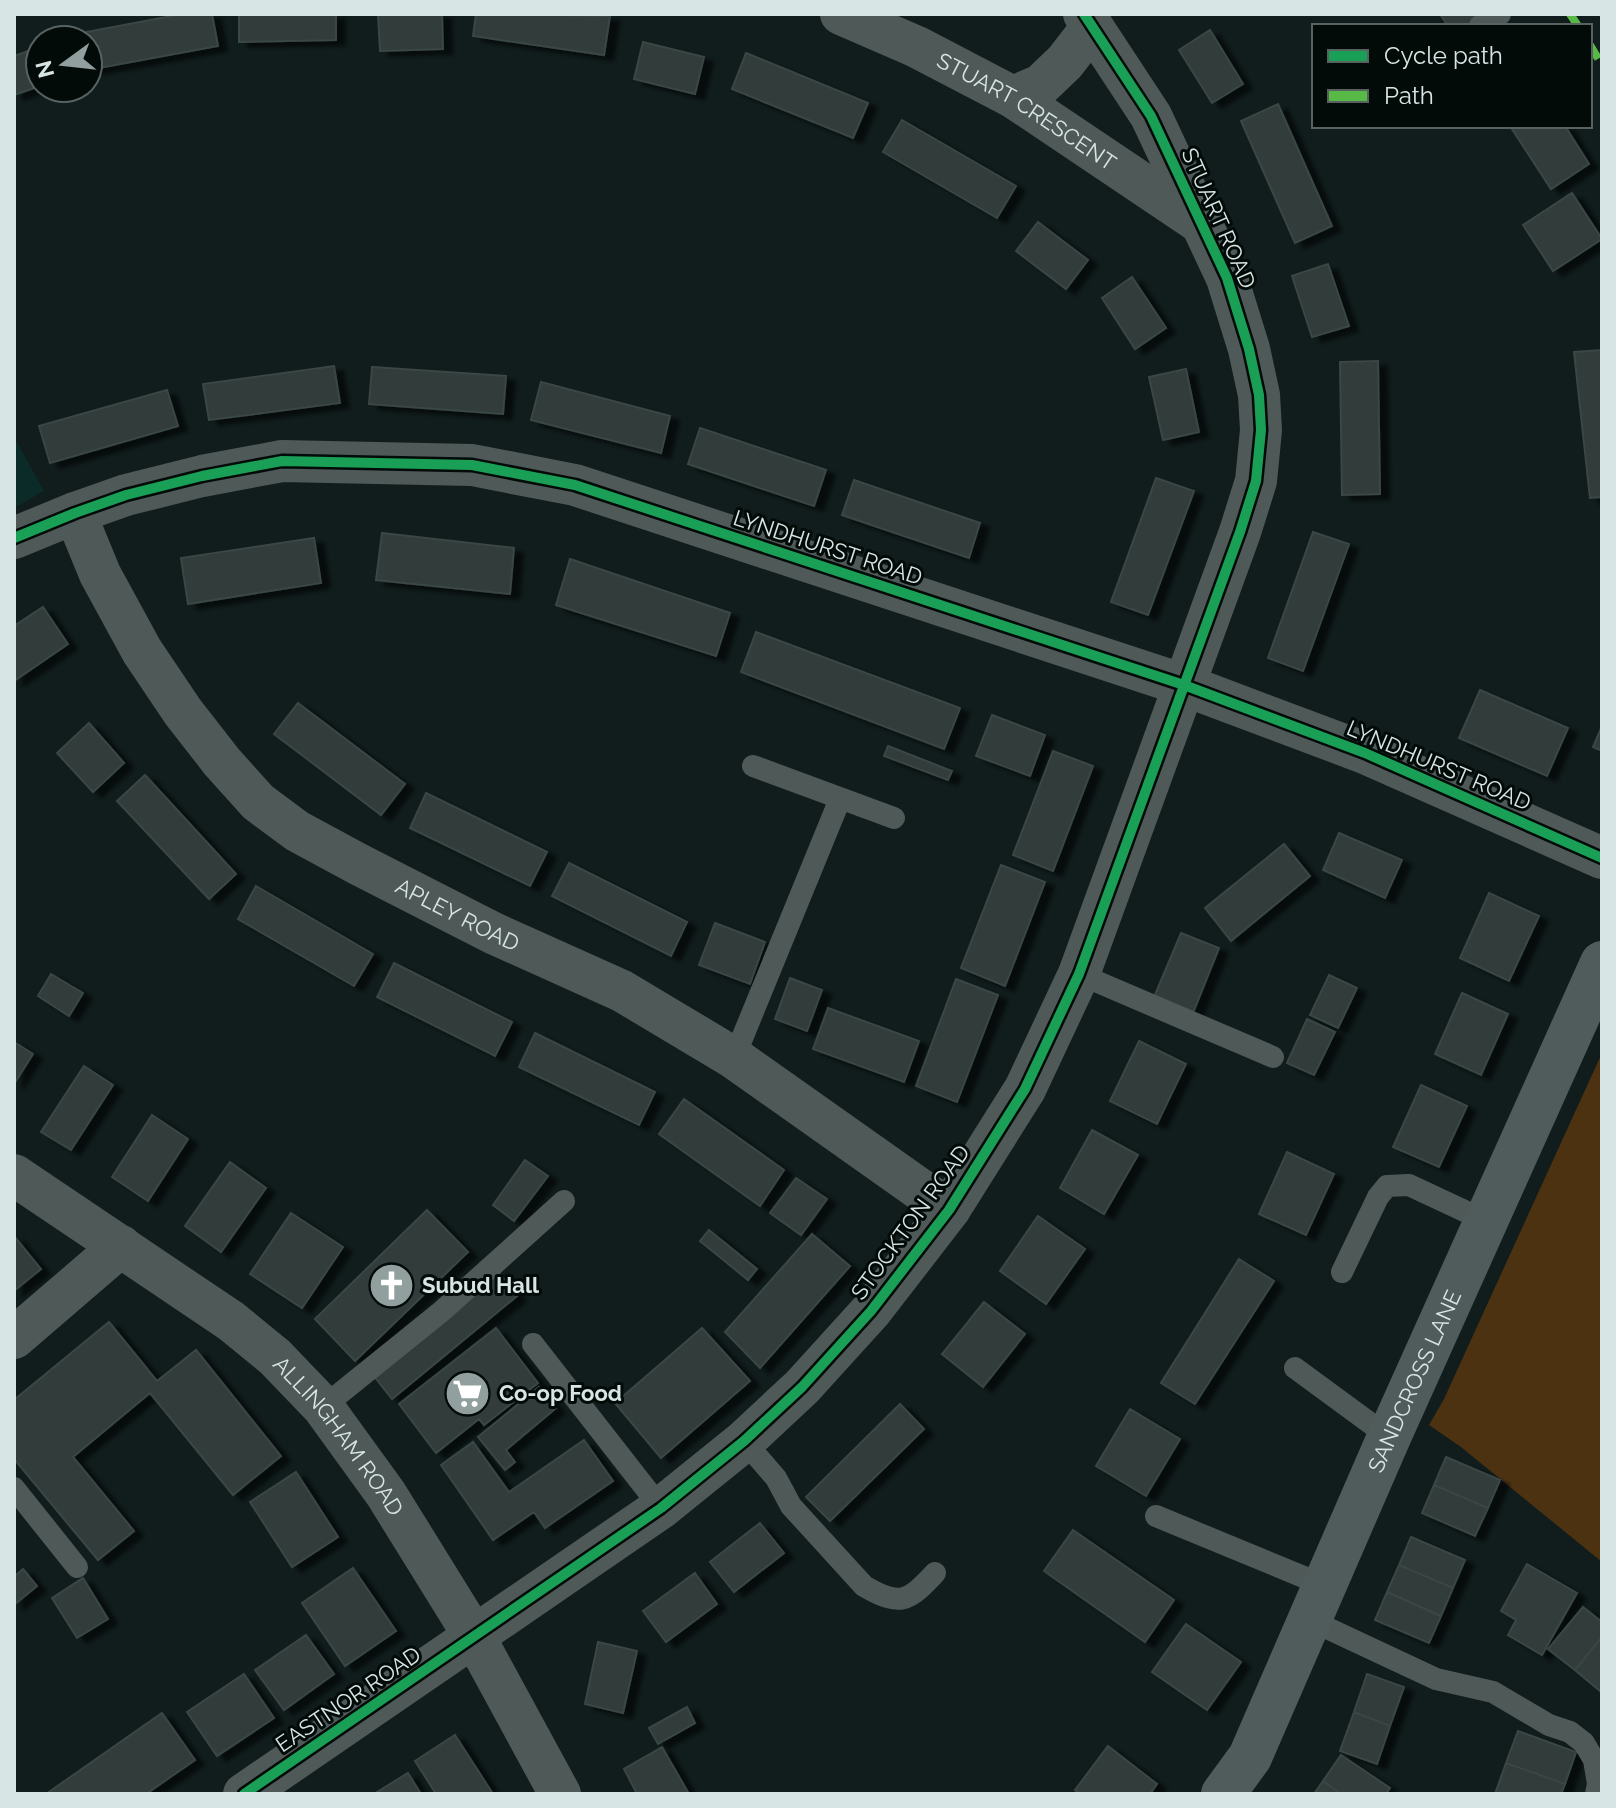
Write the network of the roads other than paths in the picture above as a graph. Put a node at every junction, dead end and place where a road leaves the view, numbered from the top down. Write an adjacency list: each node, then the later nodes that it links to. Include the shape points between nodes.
1 (841, 14): 3 (street, STUART CRESCENT)
2 (1088, 21): 3 (street, via 1065,62 1041,85); 4 (street, STUART ROAD, via 1151,116)
3 (1013, 97): 4 (street, STUART CRESCENT)
4 (1203, 225): 7 (street, STUART ROAD, via 1227,278 1249,349 1261,430 1256,481)
5 (75, 513): 6 (street, LYNDHURST ROAD); 7 (street, LYNDHURST ROAD, via 126,495 282,461 472,465 575,485); 15 (street, APLEY ROAD, via 100,574 142,651 183,712 258,802 297,831 358,864 622,991)
6 (14, 538)
7 (1184, 685): 11 (street, LYNDHURST ROAD, via 1365,753); 13 (street, STOCKTON ROAD)
8 (753, 766): 9 (lane)
9 (840, 799): 10 (lane); 15 (lane)
10 (894, 818)
11 (1602, 858)
12 (1602, 963): 19 (street, SANDCROSS LANE)
13 (1079, 974): 14 (lane); 18 (street, STOCKTON ROAD, via 1025,1089)
14 (1273, 1057)
15 (734, 1058): 18 (street, APLEY ROAD)
16 (14, 1175): 20 (street, ALLINGHAM ROAD)
17 (564, 1201): 25 (lane, via 442,1311)
18 (949, 1210): 27 (street, STOCKTON ROAD, via 871,1311)
19 (1486, 1221): 21 (lane, via 1409,1185 1387,1186); 26 (street, SANDCROSS LANE)
20 (121, 1246): 22 (street); 25 (street, ALLINGHAM ROAD, via 231,1321)
21 (1342, 1272)
22 (14, 1338)
23 (533, 1344): 29 (lane)
24 (1295, 1368): 26 (lane)
25 (323, 1407): 34 (street, ALLINGHAM ROAD, via 386,1494)
26 (1389, 1437): 33 (street, SANDCROSS LANE)
27 (744, 1441): 29 (street, STOCKTON ROAD); 32 (lane, via 776,1478 791,1506 864,1586 898,1601 914,1596)
28 (14, 1488): 31 (lane)
29 (661, 1508): 34 (street, STOCKTON ROAD)
30 (1156, 1516): 33 (lane)
31 (77, 1567)
32 (935, 1573)
33 (1317, 1602): 37 (street, SANDCROSS LANE, via 1250,1757); 38 (lane, via 1436,1679 1493,1692 1570,1732 1594,1760)
34 (474, 1636): 35 (street, EASTNOR ROAD); 36 (street, ALLINGHAM ROAD)
35 (244, 1794)
36 (560, 1794)
37 (1223, 1794)
38 (1596, 1794)

